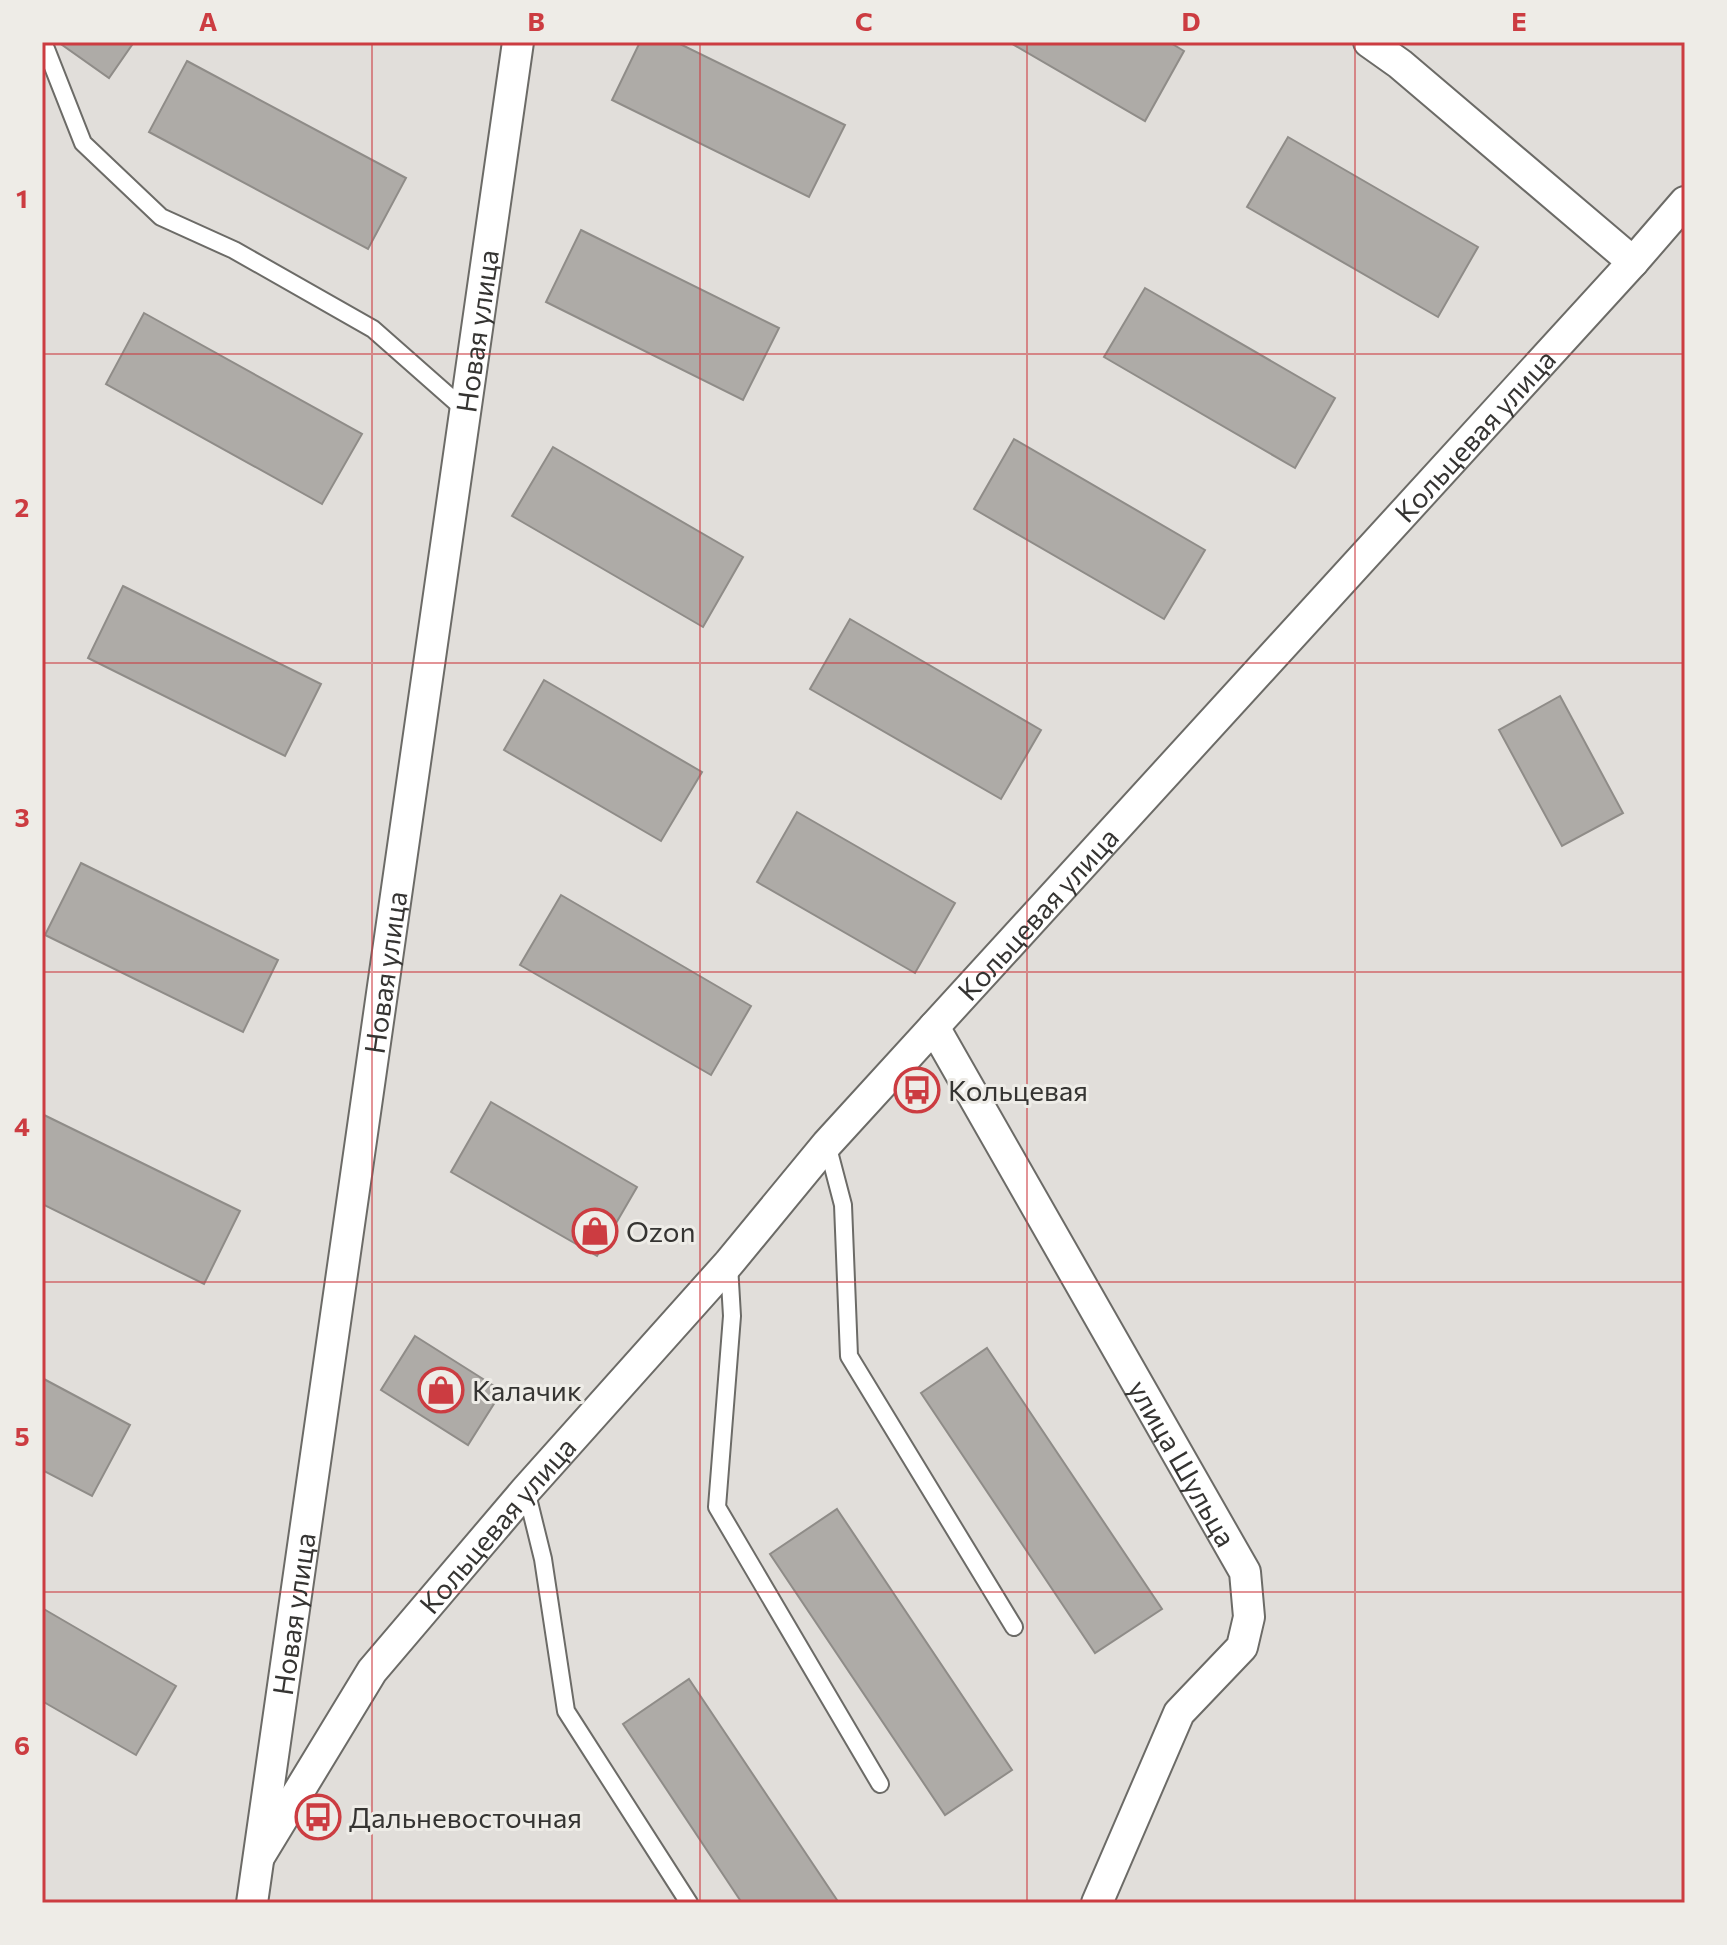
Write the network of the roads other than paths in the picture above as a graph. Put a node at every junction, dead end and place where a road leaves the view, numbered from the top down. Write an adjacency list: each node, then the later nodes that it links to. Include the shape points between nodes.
1 (518, 42): 6 (street, Новая улица)
2 (1369, 42): 5 (street)
3 (42, 47): 6 (lane, via 83,143 161,217 234,250 373,329)
4 (1685, 202): 5 (street, Кольцевая улица)
5 (1633, 262): 7 (street, Кольцевая улица)
6 (466, 411): 13 (street, Новая улица)
7 (934, 1027): 8 (street, Кольцевая улица); 16 (street, улица Шульца, via 1245,1572 1249,1617 1242,1647 1179,1713)
8 (827, 1144): 9 (street, Кольцевая улица); 11 (lane, via 843,1205 849,1356)
9 (729, 1263): 10 (street, Кольцевая улица); 12 (lane, via 732,1316 717,1507)
10 (526, 1490): 13 (street, Кольцевая улица, via 372,1671); 15 (lane, via 543,1559 566,1711)
11 (1014, 1627)
12 (880, 1784)
13 (259, 1857): 14 (street, Новая улица)
14 (252, 1903)
15 (689, 1903)
16 (1097, 1903)

